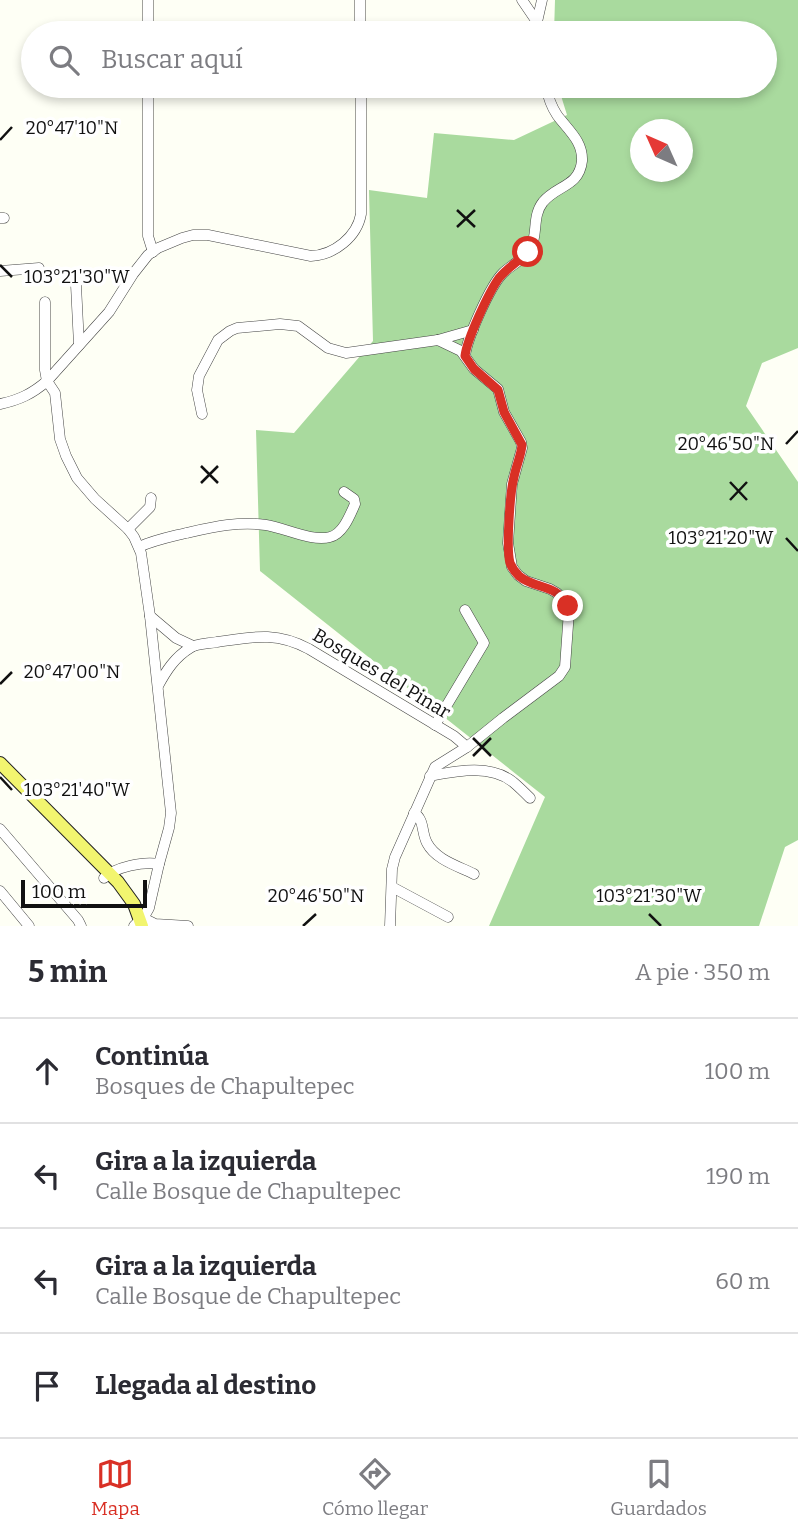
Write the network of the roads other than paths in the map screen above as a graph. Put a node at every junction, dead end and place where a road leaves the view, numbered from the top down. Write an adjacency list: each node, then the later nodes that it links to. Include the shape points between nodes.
1 (148, 0): 5 (street)
2 (360, 0): 6 (street)
3 (522, 0): 7 (street)
4 (542, 0): 8 (street)
5 (148, 21)
6 (360, 21)
7 (536, 21)
8 (537, 21)
9 (148, 98): 12 (street, via 148,236)
10 (361, 98): 12 (street, via 361,214 358,228 342,244 326,254 311,256 199,235)
11 (548, 98): 17 (street, via 579,144 580,171 542,204 530,248 497,281)
12 (153, 251): 19 (street, via 110,312)
13 (39, 268): 14 (street)
14 (0, 271)
15 (76, 285): 19 (street)
16 (45, 302): 21 (street)
17 (473, 330): 18 (street); 20 (street)
18 (438, 340): 20 (street); 23 (street, via 340,352 298,326 237,328 218,340 199,376)
19 (79, 345): 21 (street)
20 (465, 356): 33 (street, via 498,390 522,445 512,484 508,543 512,567 526,581 558,593 569,611 562,673)
21 (47, 382): 22 (street, via 20,399); 26 (street, via 55,393 60,439 77,478)
22 (0, 404)
23 (202, 414)
24 (344, 492): 27 (street, via 354,499 354,506 343,527 329,537 236,523)
25 (152, 498): 26 (street, via 150,507)
26 (128, 529): 27 (street)
27 (139, 547): 29 (street)
28 (465, 610): 32 (street, via 484,643)
29 (150, 616): 30 (street); 31 (street)
30 (193, 646): 31 (street, via 173,662); 32 (street, Bosques del Pinar, via 262,636 290,640)
31 (158, 686): 40 (street, via 171,813)
32 (435, 725): 33 (street, Bosques del Pinar)
33 (467, 747): 36 (street, via 439,763)
34 (0, 763): 42 (main road)
35 (0, 775): 42 (main road)
36 (430, 776): 37 (street, via 490,771 511,780); 38 (street)
37 (530, 797)
38 (414, 813): 41 (street, via 421,819 432,850); 43 (street, via 395,857)
39 (0, 829): 48 (street)
40 (159, 864): 42 (street, via 115,870); 46 (street, via 149,908)
41 (474, 874)
42 (107, 876): 46 (main road)
43 (392, 887): 45 (street); 50 (street)
44 (0, 891): 47 (street)
45 (449, 917)
46 (140, 922): 49 (street)
47 (29, 926)
48 (81, 926)
49 (188, 926)
50 (390, 926)

